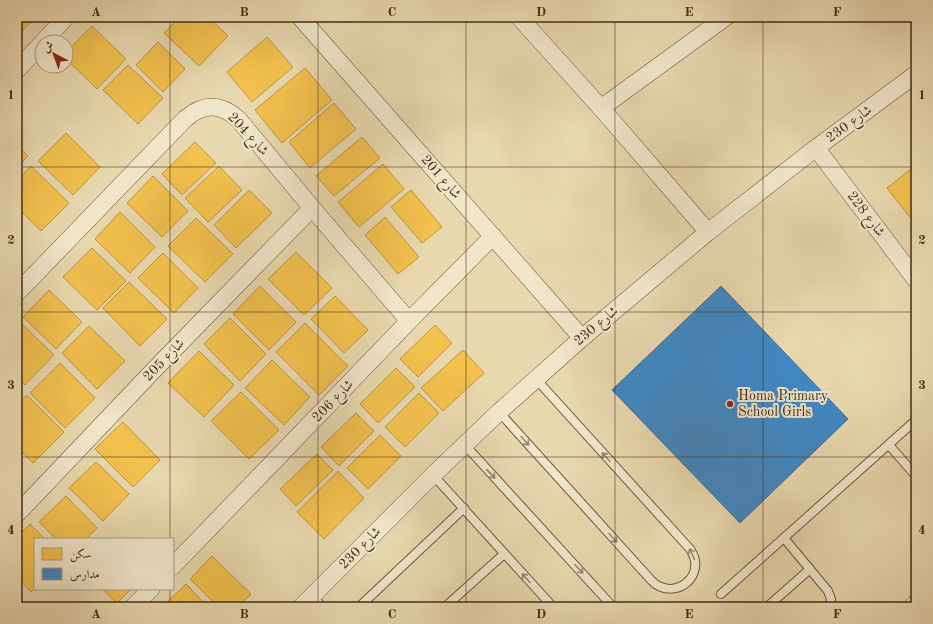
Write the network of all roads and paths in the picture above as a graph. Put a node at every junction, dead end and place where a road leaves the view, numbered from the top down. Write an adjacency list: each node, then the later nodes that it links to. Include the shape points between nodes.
1 (66, 17): 5 (street)
2 (300, 17): 13 (street, شارع 201)
3 (519, 17): 9 (street)
4 (726, 17): 9 (street)
5 (50, 34)
6 (34, 51): 7 (street)
7 (17, 70)
8 (916, 74): 10 (street, شارع 230)
9 (601, 108): 12 (street)
10 (816, 148): 12 (street, شارع 230); 14 (street, شارع 228)
11 (312, 208): 15 (street, شارع 204, via 232,113 212,107 202,108 185,119); 16 (street, شارع 204); 26 (street, شارع 205)
12 (708, 232): 17 (street, شارع 230)
13 (493, 236): 16 (street, شارع 206); 17 (street, شارع 201)
14 (916, 280)
15 (17, 293)
16 (409, 322): 29 (street, شارع 206)
17 (582, 338): 18 (street, شارع 230)
18 (536, 379): 19 (street, شارع 230); 19 (lane, one-way to 18, via 651,580 660,587 671,590 682,587 690,580 695,570 695,559 690,549)
19 (499, 412): 21 (street, شارع 230)
20 (916, 420): 22 (lane)
21 (465, 445): 23 (street, شارع 230); 38 (lane, one-way to 38)
22 (889, 445): 24 (lane); 27 (lane)
23 (434, 475): 25 (lane); 33 (street, شارع 230)
24 (916, 476)
25 (464, 508): 28 (lane); 35 (lane)
26 (17, 514)
27 (784, 538): 30 (lane); 32 (lane)
28 (504, 554): 36 (lane); 37 (lane, one-way to 28)
29 (174, 565)
30 (810, 568): 39 (lane); 40 (lane, via 828,591)
31 (150, 590): 34 (street)
32 (721, 594)
33 (312, 603)
34 (133, 607)
35 (359, 607)
36 (445, 607)
37 (553, 607)
38 (613, 607)
39 (767, 607)
40 (830, 607)

